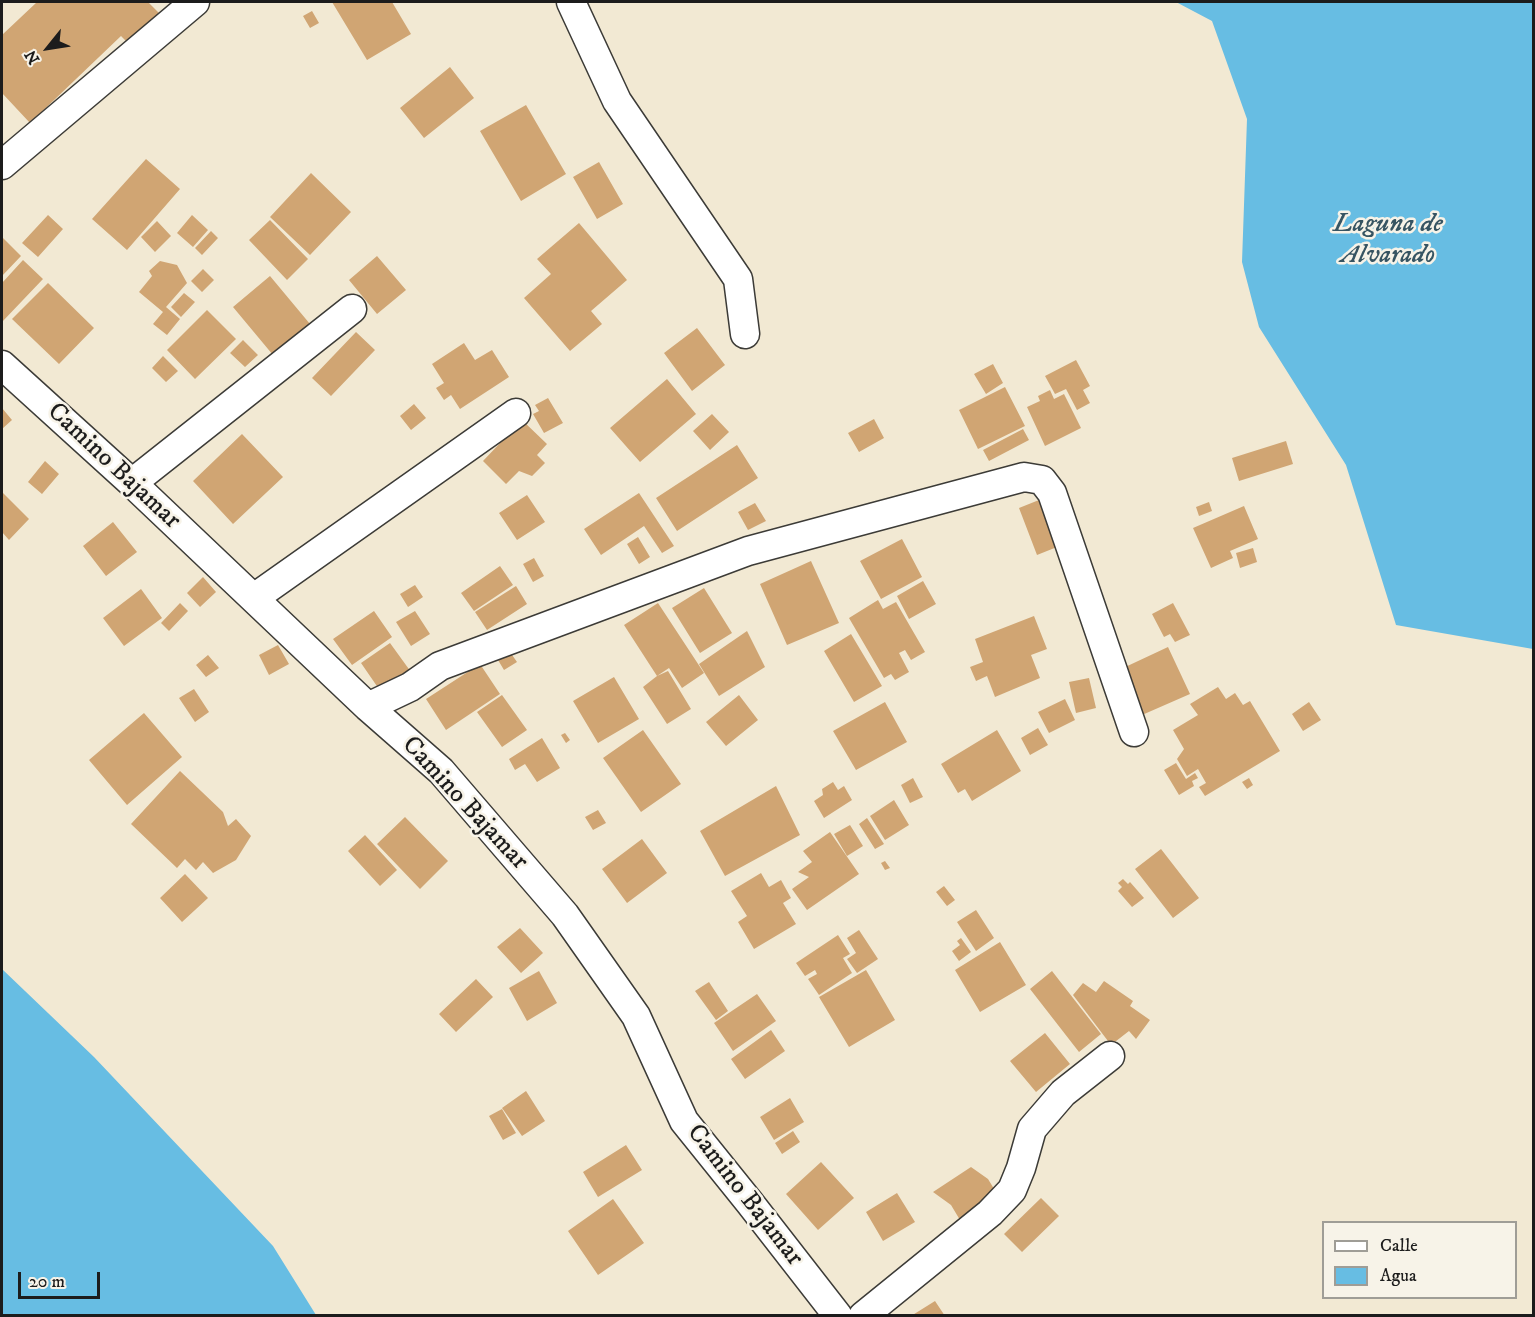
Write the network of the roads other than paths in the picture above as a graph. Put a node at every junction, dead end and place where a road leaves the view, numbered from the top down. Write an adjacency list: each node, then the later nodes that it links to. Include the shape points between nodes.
1 (195, 2): 3 (street)
2 (571, 2): 5 (street, via 617,101 738,279)
3 (2, 165)
4 (352, 309): 8 (street)
5 (745, 333)
6 (2, 365): 8 (street, Camino Bajamar)
7 (516, 413): 9 (street)
8 (132, 483): 9 (street, Camino Bajamar)
9 (254, 598): 10 (street, Camino Bajamar)
10 (368, 707): 11 (street, via 410,687 440,666 748,550 1024,477 1042,480 1052,493); 13 (street, Camino Bajamar, via 441,771 565,915 636,1016 684,1121)
11 (1134, 732)
12 (1110, 1056): 14 (street, via 1063,1093 1032,1129 1011,1190 990,1213)
13 (838, 1316)
14 (863, 1316)

